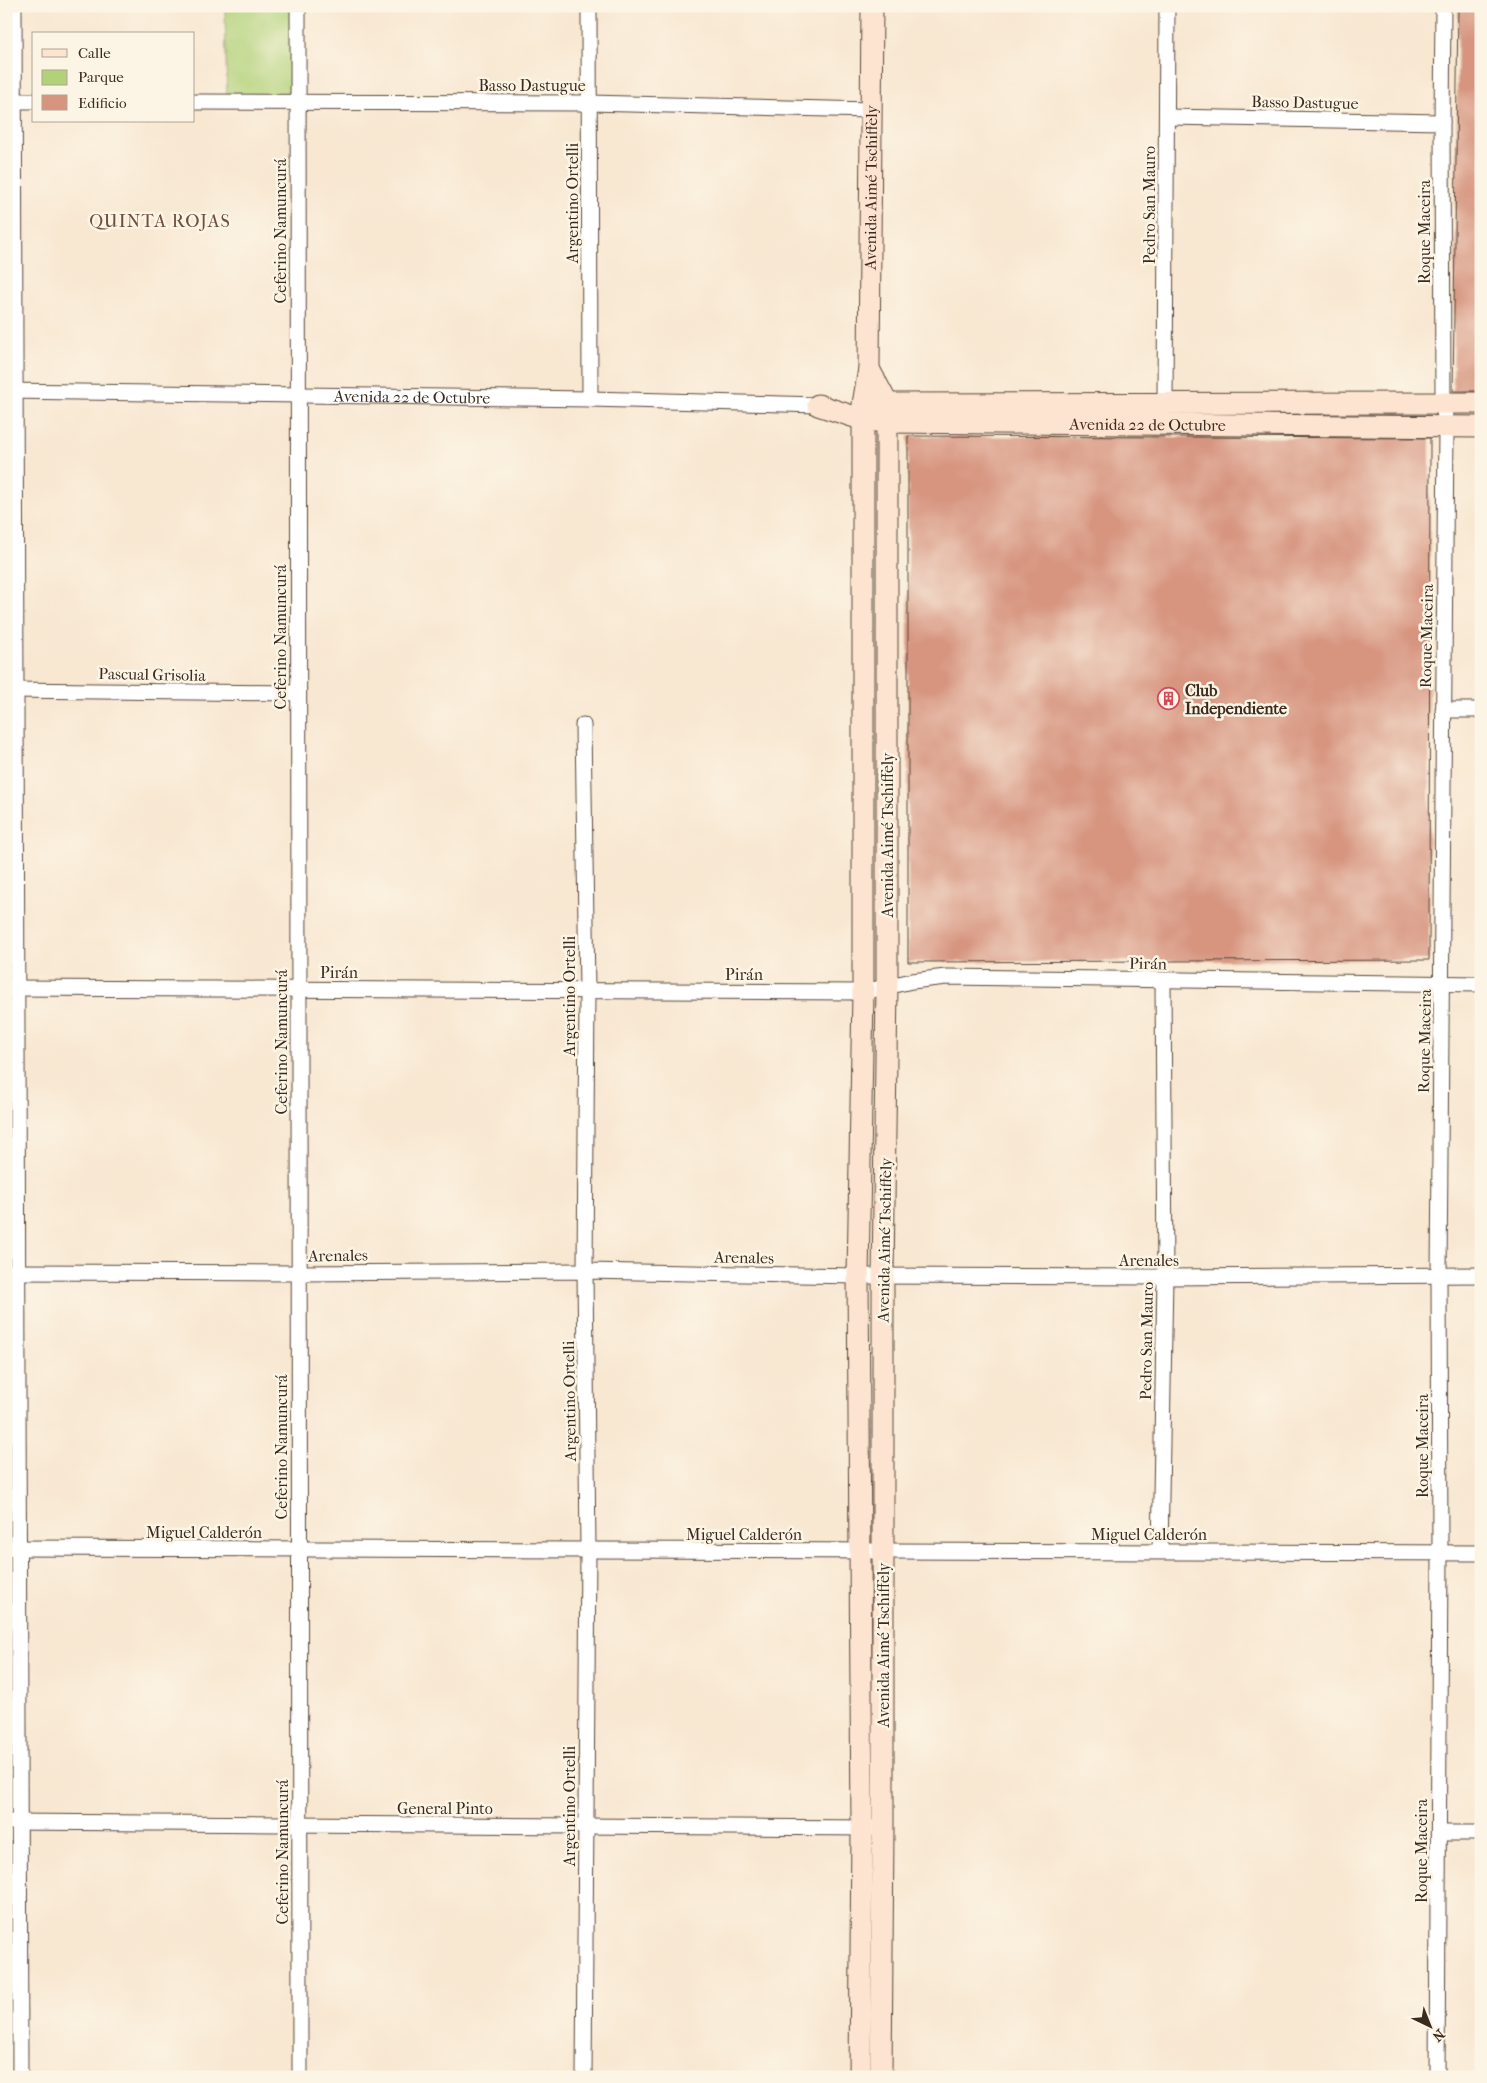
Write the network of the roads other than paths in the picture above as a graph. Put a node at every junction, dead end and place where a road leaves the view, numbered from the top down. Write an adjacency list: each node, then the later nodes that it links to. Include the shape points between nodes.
1 (14, 6): 7 (street)
2 (298, 6): 10 (street, Ceferino Namuncurá)
3 (589, 6): 11 (street, Argentino Ortelli)
4 (872, 6): 12 (main road, Avenida Aimé Tschiffely)
5 (1168, 6): 13 (street, Pedro San Mauro)
6 (1444, 6): 14 (street, Roque Maceira)
7 (10, 101): 8 (street); 16 (street)
8 (32, 101)
9 (195, 102): 10 (street, Basso Dastugue)
10 (298, 103): 11 (street, Basso Dastugue); 17 (street, Ceferino Namuncurá)
11 (589, 103): 12 (street, Basso Dastugue); 18 (street, Argentino Ortelli)
12 (871, 110): 15 (main road, Avenida Aimé Tschiffely)
13 (1168, 117): 14 (street, Basso Dastugue); 21 (street, Pedro San Mauro)
14 (1442, 122): 19 (street, Roque Maceira)
15 (870, 369): 23 (main road, Avenida Aimé Tschiffely); 24 (main road)
16 (11, 391): 17 (street, Avenida 22 de Octubre); 27 (street)
17 (298, 396): 18 (street, Avenida 22 de Octubre); 28 (street, Ceferino Namuncurá)
18 (590, 399): 22 (street, Avenida 22 de Octubre)
19 (1442, 403): 20 (main road, Avenida 22 de Octubre); 21 (main road, Avenida 22 de Octubre); 25 (street, Roque Maceira)
20 (1481, 403)
21 (1165, 405): 24 (main road, Avenida 22 de Octubre)
22 (818, 406): 23 (main road, Avenida 22 de Octubre)
23 (863, 412): 24 (main road, Avenida 22 de Octubre); 39 (main road, Avenida Aimé Tschiffely)
24 (887, 412): 25 (main road, Avenida 22 de Octubre); 35 (main road, Avenida Aimé Tschiffely)
25 (1446, 427): 26 (main road, Avenida 22 de Octubre); 29 (street, Roque Maceira)
26 (1481, 427)
27 (11, 690): 28 (street, Pascual Grisolia); 36 (street)
28 (298, 693): 37 (street, Ceferino Namuncurá)
29 (1443, 710): 30 (street); 33 (street, Roque Maceira)
30 (1481, 710)
31 (583, 724): 38 (street, Argentino Ortelli)
32 (1163, 981): 33 (street, Pirán); 35 (street, Pirán, via 946,977); 47 (street, Pedro San Mauro)
33 (1442, 983): 34 (street, Pirán); 43 (street, Roque Maceira)
34 (1481, 984)
35 (887, 985): 39 (street, Pirán); 44 (main road, Avenida Aimé Tschiffely)
36 (11, 988): 37 (street, Pirán); 41 (street)
37 (298, 989): 38 (street, Pirán); 42 (street, Ceferino Namuncurá)
38 (587, 990): 39 (street, Pirán); 40 (street, Argentino Ortelli)
39 (863, 992): 46 (main road, Avenida Aimé Tschiffely)
40 (585, 1271): 42 (street, Arenales); 46 (street, Arenales); 50 (street, Argentino Ortelli)
41 (12, 1272): 42 (street, Arenales); 48 (street)
42 (299, 1273): 49 (street, Ceferino Namuncurá)
43 (1439, 1274): 45 (street, Arenales); 47 (street, Arenales); 54 (street, Roque Maceira)
44 (883, 1275): 46 (street, Arenales); 47 (street, Arenales); 53 (main road, Avenida Aimé Tschiffely)
45 (1481, 1275)
46 (858, 1276): 52 (main road, Avenida Aimé Tschiffely)
47 (1165, 1277): 51 (street, Pedro San Mauro)
48 (12, 1548): 49 (street, Miguel Calderón); 56 (street)
49 (299, 1550): 50 (street, Miguel Calderón); 57 (street, Ceferino Namuncurá)
50 (588, 1550): 52 (street, Miguel Calderón); 58 (street, Argentino Ortelli)
51 (1160, 1551): 53 (street, Miguel Calderón); 54 (street, Miguel Calderón)
52 (861, 1552): 53 (street, Miguel Calderón); 59 (main road, Avenida Aimé Tschiffely)
53 (883, 1552): 60 (main road, Avenida Aimé Tschiffely)
54 (1440, 1553): 55 (street, Miguel Calderón); 61 (street, Roque Maceira)
55 (1481, 1554)
56 (13, 1822): 57 (street, General Pinto); 63 (street)
57 (300, 1824): 58 (street, General Pinto); 64 (street, Ceferino Namuncurá)
58 (586, 1826): 59 (street, General Pinto); 65 (street, Argentino Ortelli)
59 (862, 1828): 60 (street, General Pinto); 66 (main road, Avenida Aimé Tschiffely)
60 (883, 1829): 67 (main road, Avenida Aimé Tschiffely)
61 (1439, 1833): 62 (street); 68 (street, Roque Maceira)
62 (1481, 1833)
63 (20, 2077)
64 (300, 2077)
65 (584, 2077)
66 (860, 2077)
67 (881, 2077)
68 (1437, 2077)

